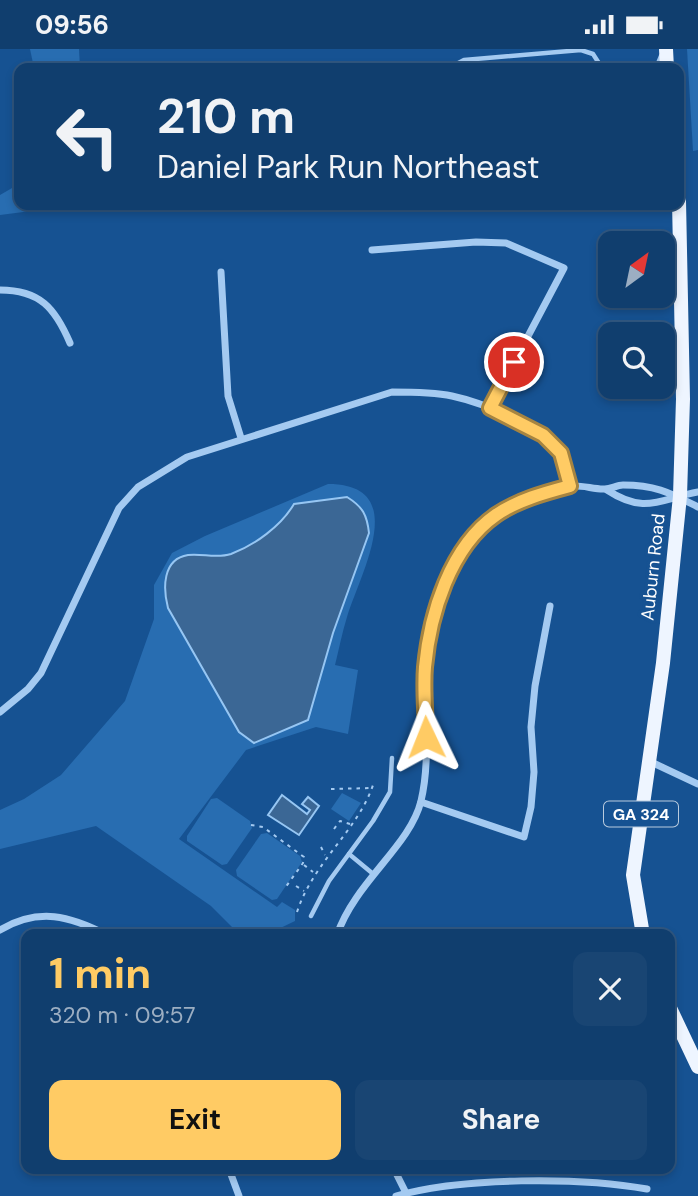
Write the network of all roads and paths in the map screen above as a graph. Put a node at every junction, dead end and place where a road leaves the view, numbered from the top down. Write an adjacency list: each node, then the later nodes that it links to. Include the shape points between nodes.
1 (458, 63): 2 (lane, via 581,50 593,54)
2 (599, 63)
3 (679, 210): 13 (main road, Auburn Road / GA 324)
4 (372, 250): 8 (street, via 506,243 564,268)
5 (221, 272): 9 (street, via 228,396)
6 (0, 290): 7 (street, via 28,292 45,303)
7 (70, 343)
8 (490, 408): 9 (street, via 453,396 392,392); 10 (street, via 543,435 561,453)
9 (241, 438): 16 (street, via 187,457 138,487 119,508 41,673)
10 (570, 486): 11 (street); 21 (street, via 526,498 494,516 468,542 451,570 424,670 427,759)
11 (607, 490): 13 (street, via 620,485 659,488); 13 (street, via 620,498 656,505)
12 (698, 492): 13 (street)
13 (680, 496): 14 (street); 18 (main road, Auburn Road / GA 324)
14 (698, 507)
15 (550, 606): 21 (street, via 535,686 531,727 534,772 524,838)
16 (0, 712)
17 (392, 758): 27 (lane, via 390,792)
18 (648, 761): 19 (street); 40 (main road, Auburn Road / GA 324, via 633,875)
19 (698, 784)
20 (331, 789): 22 (path, via 372,787)
21 (421, 802): 32 (street, via 410,827)
22 (351, 824): 24 (path, via 340,821); 26 (path)
23 (251, 825): 30 (path, via 258,824 301,853)
24 (334, 829)
25 (321, 847): 28 (path)
26 (330, 850): 28 (path); 29 (path)
27 (348, 853): 29 (lane); 32 (lane)
28 (326, 855): 31 (path)
29 (344, 860): 37 (lane)
30 (303, 864): 31 (path); 34 (path)
31 (314, 873): 35 (path)
32 (372, 873): 39 (street, via 353,898)
33 (296, 885): 35 (path)
34 (285, 888)
35 (305, 891): 36 (path)
36 (297, 912)
37 (312, 916)
38 (95, 929): 41 (street, via 56,915)
39 (340, 929)
40 (642, 929)
41 (0, 930)
42 (675, 1019): 43 (main road)
43 (698, 1067)
44 (231, 1174): 48 (street)
45 (396, 1174): 47 (street)
46 (647, 1189): 47 (street, via 504,1181)
47 (406, 1193): 49 (street)
48 (239, 1196)
49 (396, 1196)

